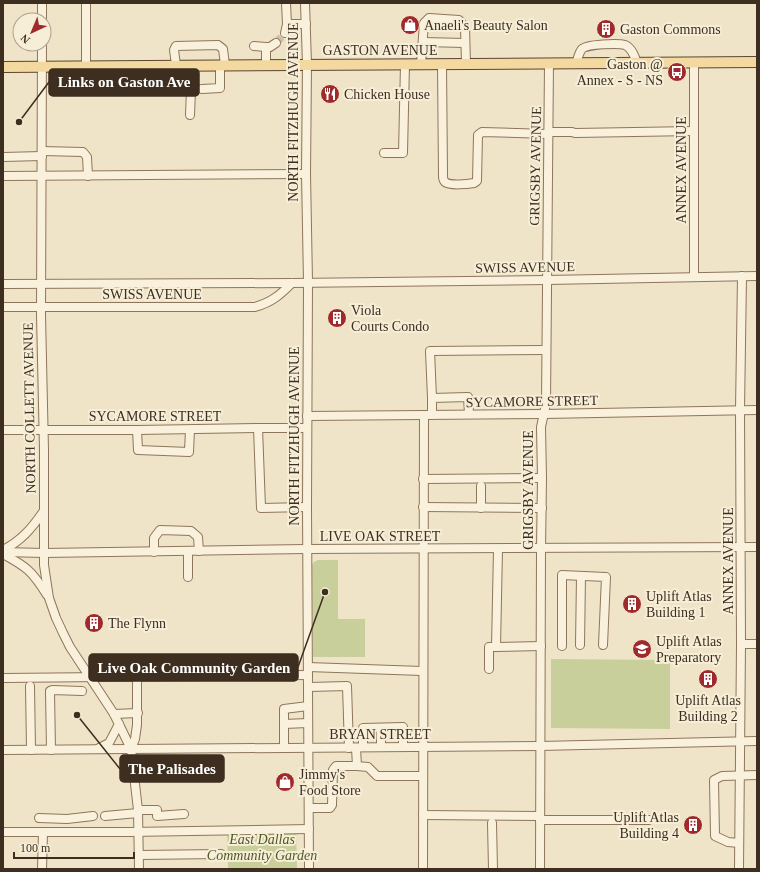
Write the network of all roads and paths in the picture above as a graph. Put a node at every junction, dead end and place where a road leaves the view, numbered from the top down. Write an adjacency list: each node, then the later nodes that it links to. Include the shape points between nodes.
1 (86, 3): 28 (street)
2 (286, 3): 4 (street)
3 (306, 3): 5 (street, NORTH FITZHUGH AVENUE)
4 (287, 24): 5 (street); 6 (street)
5 (306, 24): 19 (street, NORTH FITZHUGH AVENUE)
6 (285, 33)
7 (276, 42): 11 (street, via 270,47)
8 (423, 42): 9 (street); 9 (street, via 424,23 429,18 459,20 465,27); 21 (street)
9 (465, 43): 23 (street)
10 (254, 46): 11 (street)
11 (266, 46): 18 (street)
12 (42, 52): 27 (street, NORTH COLLETT AVENUE)
13 (694, 62): 14 (main road, GASTON AVENUE); 17 (main road, GASTON AVENUE); 32 (street, ANNEX AVENUE)
14 (757, 62)
15 (549, 63): 16 (main road, GASTON AVENUE); 23 (main road, GASTON AVENUE); 33 (street, GRIGSBY AVENUE)
16 (576, 63): 17 (main road, GASTON AVENUE); 17 (street, via 586,46 619,44 631,50)
17 (638, 63)
18 (266, 64): 19 (main road, GASTON AVENUE); 26 (main road, GASTON AVENUE)
19 (307, 64): 20 (main road, GASTON AVENUE); 37 (street, NORTH FITZHUGH AVENUE)
20 (405, 64): 21 (main road, GASTON AVENUE); 34 (street, via 403,153)
21 (421, 64): 22 (main road, GASTON AVENUE)
22 (442, 64): 23 (main road, GASTON AVENUE); 33 (street, via 443,176 446,183 477,181 478,135 482,132)
23 (466, 64)
24 (176, 65): 25 (main road, GASTON AVENUE); 26 (street, via 176,46 218,45 223,49); 28 (main road, GASTON AVENUE)
25 (192, 65): 26 (main road, GASTON AVENUE); 31 (street)
26 (222, 65): 30 (street, via 220,88)
27 (42, 66): 28 (main road, GASTON AVENUE); 29 (main road, GASTON AVENUE); 35 (street, NORTH COLLETT AVENUE)
28 (86, 66)
29 (3, 67)
30 (202, 88)
31 (190, 115)
32 (694, 131): 33 (street); 43 (street, ANNEX AVENUE)
33 (548, 133): 44 (street, GRIGSBY AVENUE)
34 (384, 153)
35 (42, 154): 36 (street); 39 (street, NORTH COLLETT AVENUE); 40 (street, via 83,152 87,157)
36 (3, 157)
37 (306, 174): 40 (street); 45 (street, NORTH FITZHUGH AVENUE)
38 (3, 176): 39 (street)
39 (42, 176): 40 (street); 48 (street, NORTH COLLETT AVENUE)
40 (88, 176)
41 (742, 276): 42 (street, SWISS AVENUE); 43 (street, SWISS AVENUE); 53 (street, ANNEX AVENUE)
42 (757, 276)
43 (694, 277): 44 (street, SWISS AVENUE)
44 (547, 280): 45 (street, SWISS AVENUE); 51 (street, GRIGSBY AVENUE)
45 (308, 282): 46 (street, SWISS AVENUE); 58 (street, NORTH FITZHUGH AVENUE)
46 (292, 283): 48 (street, SWISS AVENUE); 50 (street, SWISS AVENUE, via 278,297 255,307)
47 (3, 284): 48 (street, SWISS AVENUE)
48 (41, 284): 50 (street, NORTH COLLETT AVENUE)
49 (3, 307): 50 (street, SWISS AVENUE)
50 (41, 307): 61 (street, NORTH COLLETT AVENUE)
51 (546, 350): 52 (street, via 430,351); 56 (street, GRIGSBY AVENUE)
52 (432, 398): 55 (street, via 468,397); 57 (street)
53 (740, 410): 54 (street, SYCAMORE STREET); 56 (street, SYCAMORE STREET); 73 (street, ANNEX AVENUE)
54 (757, 410)
55 (469, 414): 56 (street, SYCAMORE STREET); 57 (street, SYCAMORE STREET)
56 (544, 414): 65 (street, GRIGSBY AVENUE, via 541,427)
57 (428, 415): 58 (street, SYCAMORE STREET); 66 (street)
58 (307, 416): 60 (street, NORTH FITZHUGH AVENUE)
59 (258, 428): 60 (street, SYCAMORE STREET); 64 (street, SYCAMORE STREET); 68 (street, via 261,508)
60 (307, 428): 68 (street, NORTH FITZHUGH AVENUE)
61 (43, 429): 62 (street, SYCAMORE STREET); 63 (street, SYCAMORE STREET); 72 (street, NORTH COLLETT AVENUE)
62 (3, 430)
63 (137, 430): 64 (street, SYCAMORE STREET); 64 (street, via 138,450 189,452)
64 (190, 430)
65 (542, 478): 66 (street); 71 (street, GRIGSBY AVENUE)
66 (423, 479): 69 (street)
67 (481, 486): 70 (street)
68 (307, 507): 75 (street, NORTH FITZHUGH AVENUE)
69 (423, 507): 70 (street); 76 (street)
70 (481, 508): 71 (street)
71 (542, 508): 78 (street, GRIGSBY AVENUE)
72 (44, 511): 81 (street, via 25,536); 83 (street, NORTH COLLETT AVENUE)
73 (741, 547): 74 (street, LIVE OAK STREET); 78 (street, LIVE OAK STREET); 87 (street, ANNEX AVENUE)
74 (757, 547)
75 (307, 549): 76 (street, LIVE OAK STREET); 80 (street, LIVE OAK STREET); 95 (street, NORTH FITZHUGH AVENUE)
76 (424, 549): 77 (street, LIVE OAK STREET); 96 (street)
77 (498, 549): 78 (street, LIVE OAK STREET); 93 (street)
78 (541, 549): 91 (street, GRIGSBY AVENUE)
79 (188, 551): 80 (street, LIVE OAK STREET); 82 (street, LIVE OAK STREET); 85 (street)
80 (199, 551): 82 (street, via 198,537 191,531 160,530 154,538)
81 (3, 552): 83 (street, LIVE OAK STREET); 86 (street, via 24,566 36,578)
82 (154, 552): 83 (street, LIVE OAK STREET)
83 (44, 553): 86 (street, NORTH COLLETT AVENUE)
84 (581, 576): 89 (street); 90 (street, via 606,577); 92 (street, via 562,574)
85 (188, 577)
86 (49, 598): 97 (street, NORTH COLLETT AVENUE, via 63,633)
87 (741, 644): 88 (street); 110 (street, ANNEX AVENUE)
88 (757, 644)
89 (580, 645)
90 (603, 645)
91 (541, 646): 93 (street); 112 (street, GRIGSBY AVENUE)
92 (562, 646)
93 (496, 647): 94 (street, via 488,647)
94 (489, 669)
95 (308, 671): 96 (street); 98 (street); 101 (street, NORTH FITZHUGH AVENUE)
96 (422, 671): 115 (street)
97 (90, 677): 98 (street); 99 (street); 105 (street, NORTH COLLETT AVENUE)
98 (137, 677): 104 (street)
99 (3, 678)
100 (30, 686): 122 (street)
101 (309, 687): 103 (street, NORTH FITZHUGH AVENUE); 118 (street, via 347,686)
102 (82, 690): 123 (street, via 50,691)
103 (308, 706): 106 (street, NORTH FITZHUGH AVENUE); 108 (street, via 284,709)
104 (138, 713): 105 (street); 120 (street, via 135,739)
105 (114, 714): 107 (street, NORTH COLLETT AVENUE)
106 (308, 723): 108 (street); 117 (street, NORTH FITZHUGH AVENUE)
107 (120, 724): 119 (street, via 109,743); 120 (street, NORTH COLLETT AVENUE)
108 (284, 724): 116 (street)
109 (382, 728): 113 (street); 114 (street, via 403,727); 118 (street, via 363,728)
110 (740, 741): 111 (street, BRYAN STREET); 112 (street, BRYAN STREET); 127 (street, ANNEX AVENUE)
111 (757, 741)
112 (540, 746): 115 (street, BRYAN STREET); 135 (street, GRIGSBY AVENUE)
113 (381, 747): 114 (street, BRYAN STREET); 118 (street, BRYAN STREET)
114 (403, 747): 115 (street, BRYAN STREET)
115 (423, 747): 126 (street)
116 (284, 748): 117 (street, BRYAN STREET); 120 (street, BRYAN STREET)
117 (309, 748): 118 (street, BRYAN STREET); 128 (street, NORTH FITZHUGH AVENUE)
118 (356, 748): 124 (street)
119 (96, 749): 120 (street, BRYAN STREET); 123 (street, BRYAN STREET)
120 (131, 749): 129 (street)
121 (3, 750): 122 (street, BRYAN STREET)
122 (30, 750): 123 (street, BRYAN STREET)
123 (51, 750)
124 (357, 766): 126 (street, via 368,767 377,776); 128 (street, via 336,766 333,770 330,808)
125 (757, 775): 127 (street)
126 (423, 776): 131 (street)
127 (739, 776): 144 (street, ANNEX AVENUE); 144 (street, via 722,776 714,780 715,836 728,842)
128 (309, 808): 139 (street, NORTH FITZHUGH AVENUE)
129 (138, 812): 130 (street, via 157,810 157,816); 133 (street); 140 (street)
130 (184, 814)
131 (423, 815): 135 (street); 150 (street)
132 (93, 816): 136 (street)
133 (105, 816)
134 (40, 818): 136 (street)
135 (540, 818): 137 (street); 152 (street, GRIGSBY AVENUE)
136 (67, 819): 143 (street)
137 (649, 820)
138 (492, 823): 151 (street)
139 (309, 829): 140 (street); 149 (street, NORTH FITZHUGH AVENUE)
140 (138, 831): 143 (street); 146 (street)
141 (3, 832): 142 (street)
142 (42, 832): 143 (street); 147 (street)
143 (68, 832)
144 (739, 843): 153 (street, ANNEX AVENUE)
145 (222, 854): 146 (street)
146 (139, 855): 148 (street)
147 (42, 869)
148 (139, 869)
149 (310, 869)
150 (423, 869)
151 (493, 869)
152 (540, 869)
153 (739, 869)

